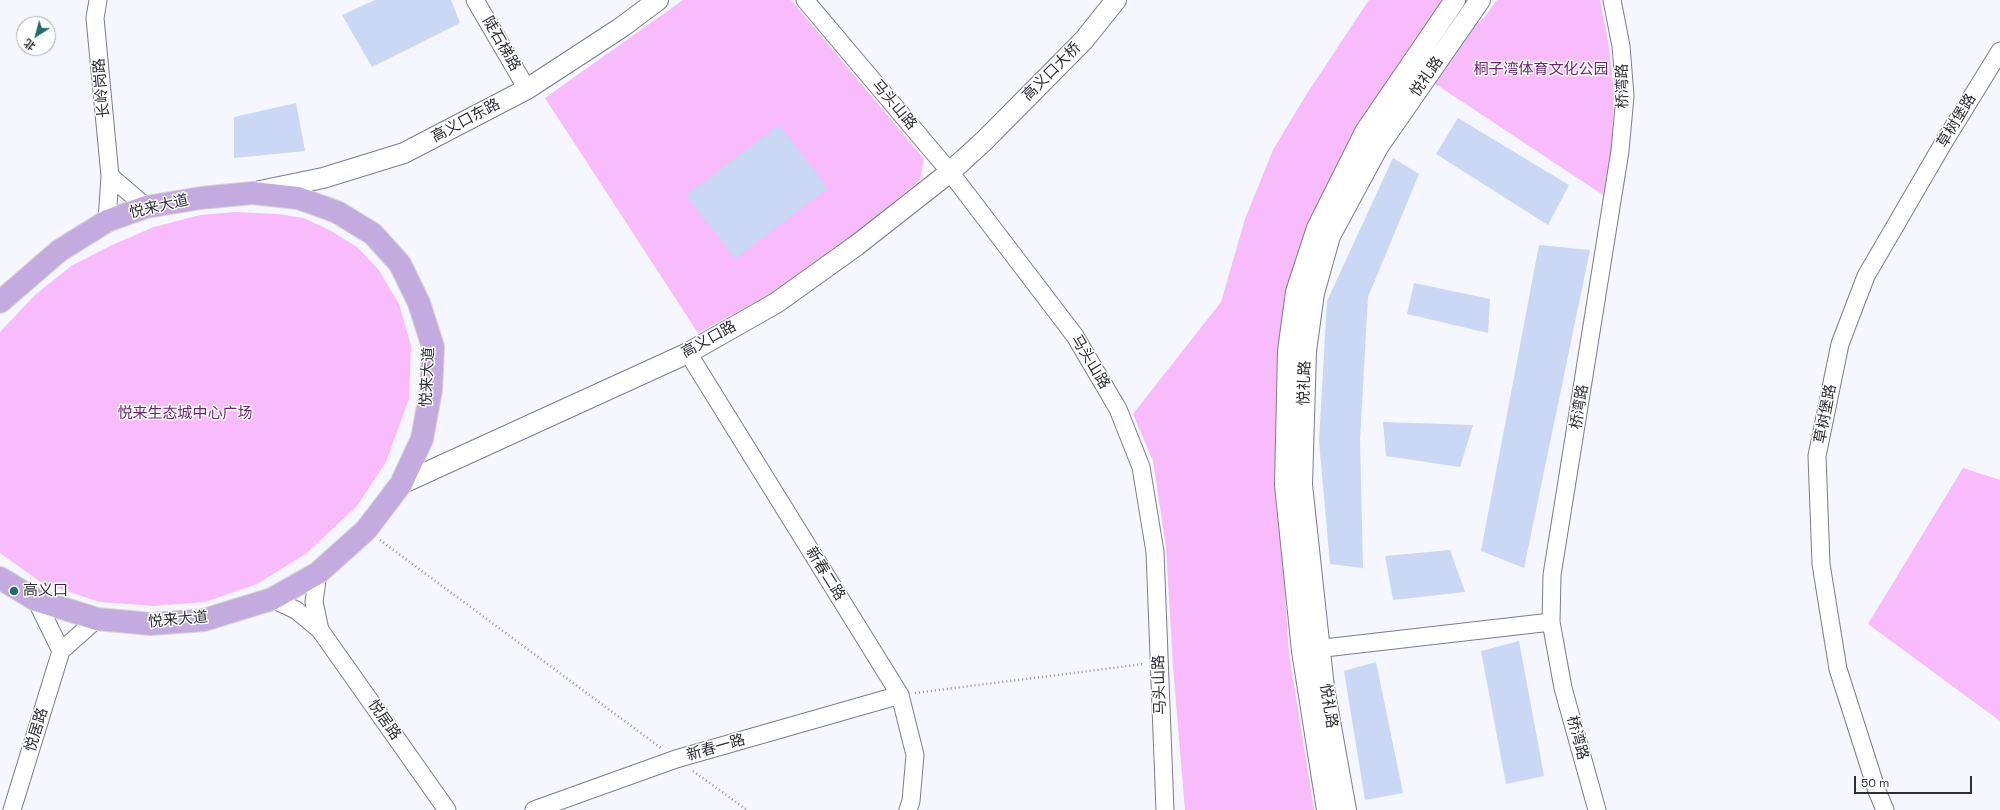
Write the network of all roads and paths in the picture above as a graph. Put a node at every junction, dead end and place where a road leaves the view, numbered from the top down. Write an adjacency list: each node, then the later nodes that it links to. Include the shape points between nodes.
1 (98, 0): 13 (street, 长岭岗路, via 95,18)
2 (475, 0): 10 (street, 陡石梯路)
3 (658, 0): 10 (main road, 高义口东路, via 622,27)
4 (806, 0): 12 (street, 马头山路)
5 (1116, 0): 11 (main road, 高义口大桥, via 1084,40)
6 (1454, 0): 28 (main road, 悦礼路, via 1365,132 1317,228 1296,292 1288,351 1285,485)
7 (1480, 0): 28 (main road, 悦礼路, via 1378,147 1330,236 1314,293 1306,351 1302,485)
8 (1612, 0): 26 (street, 桥湾路, via 1621,46 1625,96 1620,150 1552,575)
9 (2000, 51): 42 (street, 草树堡路, via 1866,276 1840,344 1817,456 1821,564 1838,668)
10 (526, 89): 14 (main road, 高义口东路, via 404,153 323,178)
11 (984, 141): 12 (main road, 高义口路)
12 (950, 172): 18 (main road, 高义口路, via 857,245 776,303); 30 (street, 马头山路, via 1075,336 1118,410 1141,467 1155,552)
13 (110, 176): 15 (street); 16 (street, 长岭岗路)
14 (252, 193): 15 (main road, 悦来大道); 19 (main road, 悦来大道, via 298,198 337,212 373,234 400,264 419,303 433,347 431,390 422,439)
15 (146, 207): 16 (main road, 悦来大道)
16 (107, 221): 17 (main road, 悦来大道, via 59,251)
17 (0, 302)
18 (688, 353): 19 (main road, 高义口路); 31 (street, 新春二路)
19 (401, 484): 20 (main road, 悦来大道)
20 (366, 530): 21 (main road, 悦来大道); 32 (path)
21 (318, 573): 23 (main road, 悦来大道); 27 (street, via 314,602)
22 (1, 578): 24 (main road, 悦来大道)
23 (272, 598): 25 (main road, 悦来大道, via 204,620 151,624); 27 (street, via 296,610)
24 (36, 600): 25 (main road, 悦来大道); 29 (street)
25 (97, 619): 29 (street)
26 (1551, 622): 28 (street); 41 (street, 桥湾路, via 1563,688)
27 (320, 630): 34 (street, 悦居路)
28 (1311, 650): 39 (main road, 悦礼路); 40 (main road, 悦礼路, via 1324,688)
29 (61, 651): 33 (street, 悦居路)
30 (1159, 662): 31 (path); 38 (street, 马头山路)
31 (900, 695): 32 (street, 新春一路); 37 (street, 新春二路, via 915,755)
32 (676, 759): 35 (street, 新春一路); 36 (path)
33 (12, 810)
34 (447, 810)
35 (534, 810)
36 (747, 810)
37 (908, 810)
38 (1166, 810)
39 (1327, 810)
40 (1346, 810)
41 (1597, 810)
42 (1885, 810)

